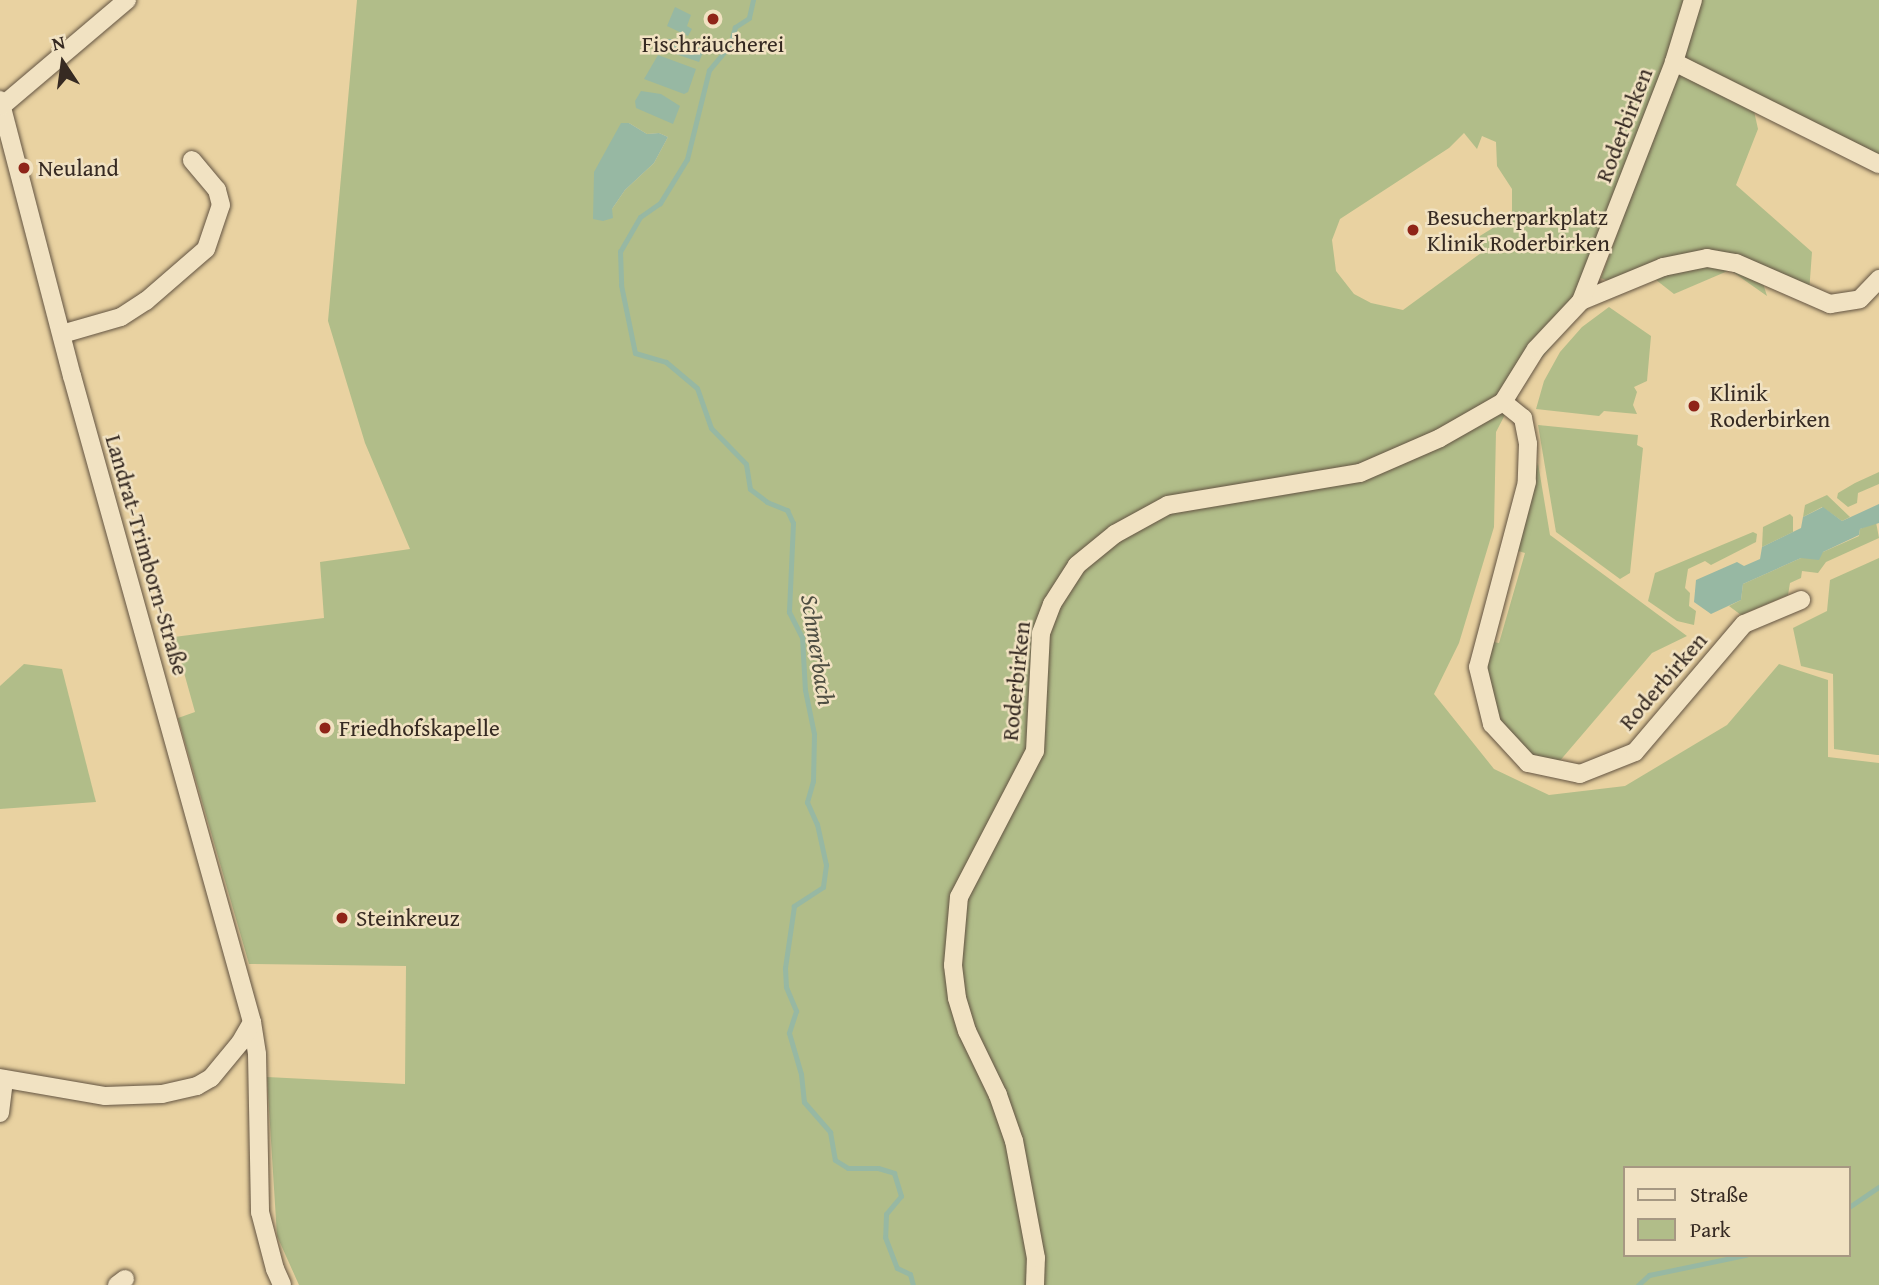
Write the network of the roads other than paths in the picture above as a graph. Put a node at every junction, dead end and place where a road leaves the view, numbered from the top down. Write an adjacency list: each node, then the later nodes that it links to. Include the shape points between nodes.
1 (127, 0): 4 (street)
2 (1693, 0): 3 (street)
3 (1674, 62): 6 (street, Roderbirken); 8 (street, Roderbirken)
4 (2, 111): 9 (street, Landrat-Trimborn-Straße)
5 (192, 160): 9 (street, via 217,190 221,205 206,249 121,317)
6 (1879, 164)
7 (1879, 279): 8 (street, Roderbirken, via 1860,299 1830,304 1735,263 1707,258 1663,267)
8 (1581, 301): 10 (street, Roderbirken, via 1536,349)
9 (62, 334): 12 (street, Landrat-Trimborn-Straße)
10 (1503, 402): 11 (street, Roderbirken, via 1523,418 1527,482 1478,667 1492,724 1528,763 1580,774 1635,752 1744,624); 16 (street, Roderbirken, via 1440,438 1360,473 1168,505 1115,534 1077,565 1052,604 1041,634 1035,751 959,897 953,965 967,1031 1014,1141 1035,1258)
11 (1801, 600)
12 (252, 1021): 13 (street, via 211,1078 197,1086 162,1094 104,1096); 15 (street, Landrat-Trimborn-Straße, via 257,1054 260,1212)
13 (2, 1079): 14 (street)
14 (0, 1113)
15 (282, 1285)
16 (1035, 1285)

